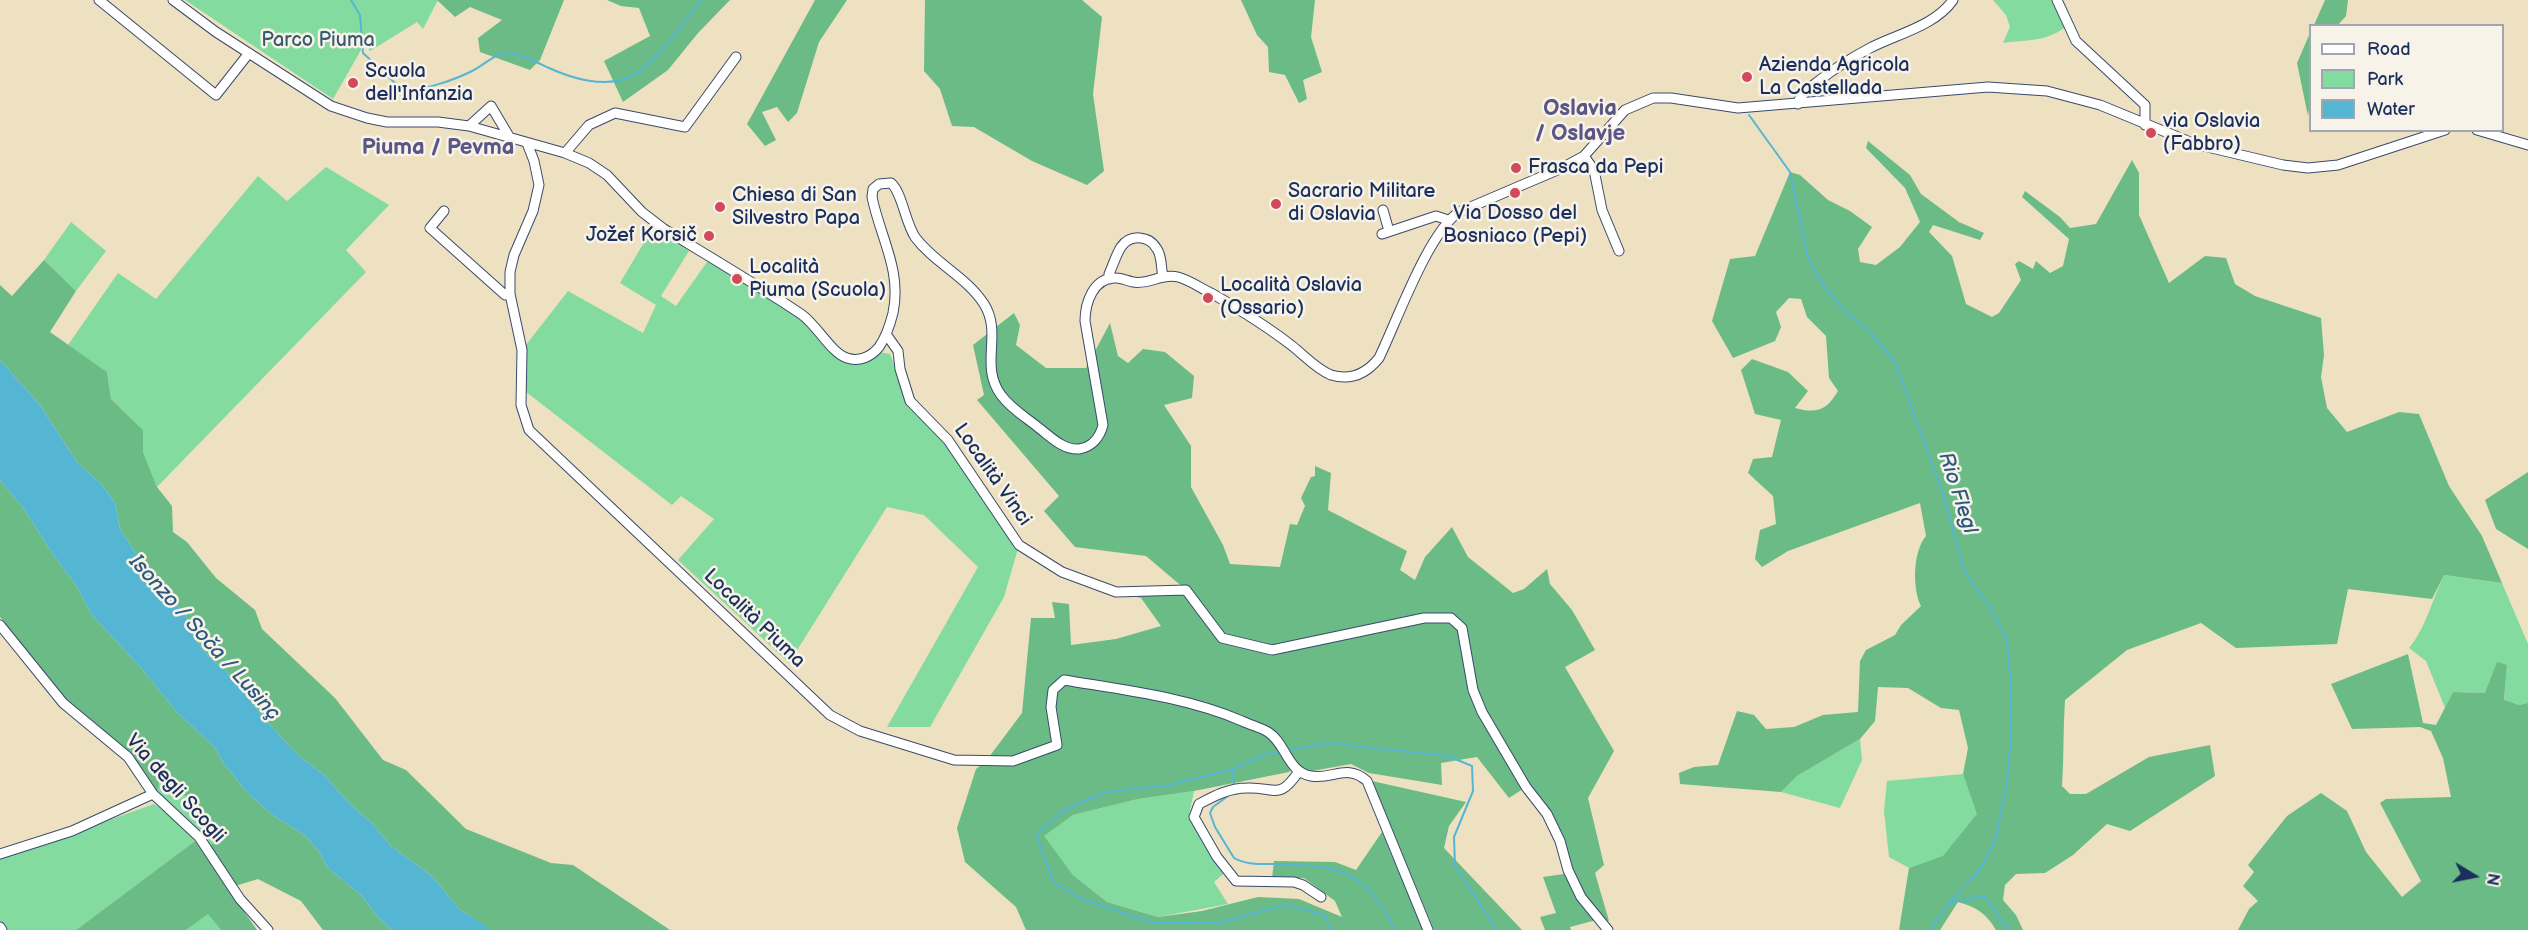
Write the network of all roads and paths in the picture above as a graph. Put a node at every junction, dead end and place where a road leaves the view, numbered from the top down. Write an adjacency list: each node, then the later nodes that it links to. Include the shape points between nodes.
1 (99, 0): 5 (street, via 216,95)
2 (173, 0): 5 (street)
3 (1953, 0): 7 (street, via 1935,18 1840,65 1799,98)
4 (2056, 0): 8 (street, via 2076,41 2145,105)
5 (249, 53): 9 (street, via 331,106 367,118)
6 (736, 57): 15 (street, via 685,127 615,113 590,125)
7 (1798, 104): 8 (street, via 2001,88 2067,95); 16 (street, via 1746,108 1664,98 1640,102 1618,116)
8 (2145, 125): 10 (street, via 2207,148 2295,167 2328,167)
9 (469, 126): 12 (street); 12 (street, via 491,106)
10 (2439, 132)
11 (2485, 132): 14 (street)
12 (510, 138): 13 (street)
13 (527, 143): 15 (street); 23 (street, Località Piuma, via 539,185 533,211 514,255)
14 (2528, 145)
15 (565, 153): 24 (street, via 607,175 664,229 802,315 837,353 858,360 867,357)
16 (1584, 156): 19 (street); 20 (street, via 1594,170 1602,210)
17 (1383, 210): 19 (street, via 1386,233 1436,216)
18 (444, 211): 23 (street, via 430,228 506,295)
19 (1448, 220): 21 (street, via 1431,247 1379,358 1357,375 1343,377 1326,372 1255,318 1183,279)
20 (1619, 251)
21 (1163, 277): 22 (street, via 1139,283); 22 (street, via 1158,249 1149,240 1137,237 1121,248)
22 (1109, 279): 24 (street, via 1093,291 1085,314 1102,409 1102,430 1087,447 1067,448 1001,395 991,372 993,328 984,304 920,242 906,218 896,188 884,182 875,187 872,197 895,281 894,305)
23 (510, 294): 26 (street, Località Piuma, via 522,350 521,405 530,430 830,715 860,731 954,760 1013,761 1057,745 1051,707 1053,690 1064,680 1152,694 1221,712 1268,732)
24 (886, 334): 32 (street, Località Vinci, via 898,351 910,401 948,440 1019,545 1062,572 1116,592 1186,590 1222,638 1272,651 1424,618 1451,618 1462,628 1473,690 1482,712 1526,787 1547,814 1581,897)
25 (0, 625): 27 (street, Via degli Scogli, via 63,704 128,758)
26 (1299, 771): 29 (street, via 1289,787 1274,792 1248,788 1222,792 1198,804 1194,817 1212,850 1236,881 1294,882); 31 (street, via 1311,776 1350,772 1367,781)
27 (153, 794): 28 (street, via 72,831); 30 (street, Via degli Scogli, via 199,837 240,899)
28 (0, 854)
29 (1321, 897)
30 (268, 930)
31 (1428, 930)
32 (1608, 930)

